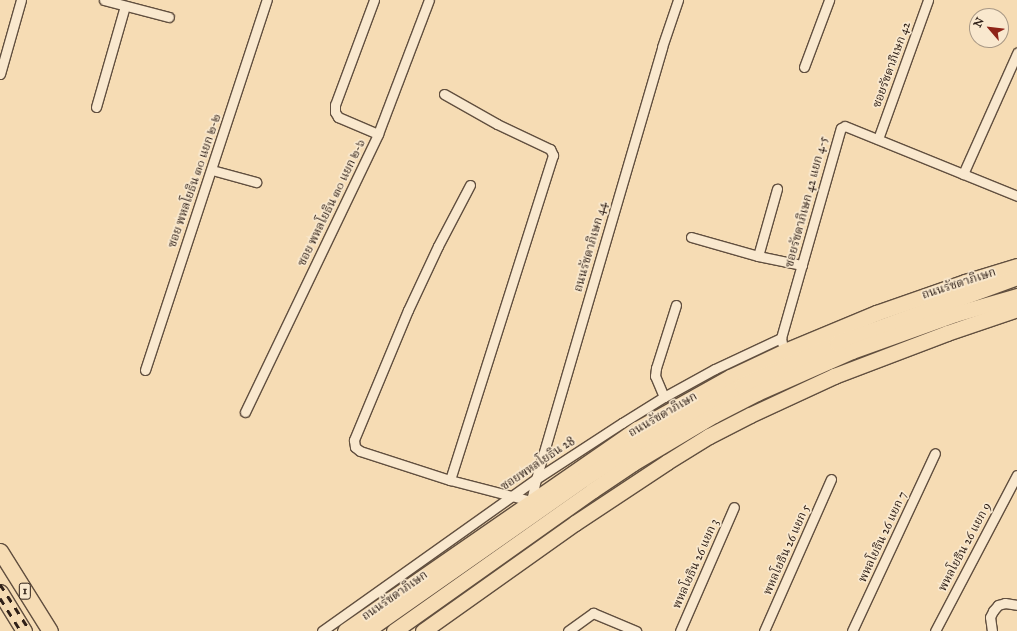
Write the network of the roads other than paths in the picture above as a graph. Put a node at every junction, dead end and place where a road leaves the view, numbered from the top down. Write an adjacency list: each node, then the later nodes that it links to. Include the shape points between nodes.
1 (21, 0): 13 (street)
2 (104, 0): 9 (street)
3 (267, 0): 18 (street, ซอย พหลโยธิน ๓๐ แยก ๒-๒)
4 (374, 0): 16 (street, via 335,105 335,112 338,117)
5 (429, 0): 16 (street, ซอย พหลโยธิน ๓๐ แยก ๒-๖)
6 (678, 0): 38 (street, ถนนรัชดาภิเษก 44)
7 (829, 0): 12 (street)
8 (928, 0): 17 (street, ซอยรัชดาภิเษก 42)
9 (125, 6): 10 (street); 15 (street)
10 (169, 17)
11 (1017, 53): 19 (street)
12 (804, 67)
13 (0, 74)
14 (444, 94): 40 (street, via 497,124 550,149 553,155)
15 (96, 107)
16 (378, 134): 35 (street, ซอย พหลโยธิน ๓๐ แยก ๒-๖)
17 (878, 139): 19 (street, ซอยรัชดาภิเษก 42 แยก 4-5); 26 (street, ซอยรัชดาภิเษก 42 แยก 4-5, via 846,126 841,128)
18 (212, 170): 20 (street); 33 (street, ซอย พหลโยธิน ๓๐ แยก ๒-๒)
19 (963, 174): 23 (street, ซอยรัชดาภิเษก 42 แยก 4-5)
20 (256, 182)
21 (470, 185): 40 (street, via 408,310 354,440 355,447 360,451)
22 (777, 189): 25 (street)
23 (1017, 196)
24 (691, 237): 25 (street)
25 (758, 256): 26 (street)
26 (802, 265): 32 (street, ซอยรัชดาภิเษก 42 แยก 4-5)
27 (1017, 266): 32 (main road, ถนนรัชดาภิเษก)
28 (1017, 277): 55 (main road, ถนนรัชดาภิเษก, via 836,343 742,386 583,479)
29 (1017, 296): 56 (main road, via 955,314 852,351 714,415 633,463)
30 (676, 305): 34 (street, via 656,368 655,376)
31 (1017, 309): 57 (main road, via 834,376 709,436 575,522)
32 (783, 344): 34 (street, ซอยพหลโยธิน 28, via 715,369); 42 (main road, ถนนรัชดาภิเษก, via 637,429)
33 (145, 370)
34 (664, 397): 38 (street, ซอยพหลโยธิน 28)
35 (245, 412)
36 (935, 453): 62 (street, พหลโยธิน 26 แยก 7)
37 (1017, 475): 63 (street, พหลโยธิน 26 แยก 9)
38 (536, 479): 41 (street, ซอยพหลโยธิน 28); 42 (street, ถนนรัชดาภิเษก 44)
39 (831, 479): 61 (street, พหลโยธิน 26 แยก 5)
40 (450, 480): 41 (street)
41 (510, 497): 42 (street); 53 (street, ซอยพหลโยธิน 28)
42 (531, 501): 54 (main road, ถนนรัชดาภิเษก)
43 (734, 507): 60 (street, พหลโยธิน 26 แยก 3)
44 (0, 551): 52 (main road, 1)
45 (0, 567): 51 (main road)
46 (0, 592): 50 (main road)
47 (1017, 605): 64 (street, via 1005,603 993,611 990,617)
48 (0, 610): 49 (main road)
49 (13, 631)
50 (24, 631)
51 (40, 631)
52 (50, 631)
53 (322, 631)
54 (345, 631)
55 (366, 631)
56 (394, 631)
57 (423, 631)
58 (568, 631): 59 (street, via 594,613)
59 (636, 631)
60 (680, 631)
61 (764, 631)
62 (852, 631)
63 (935, 631)
64 (992, 631)

